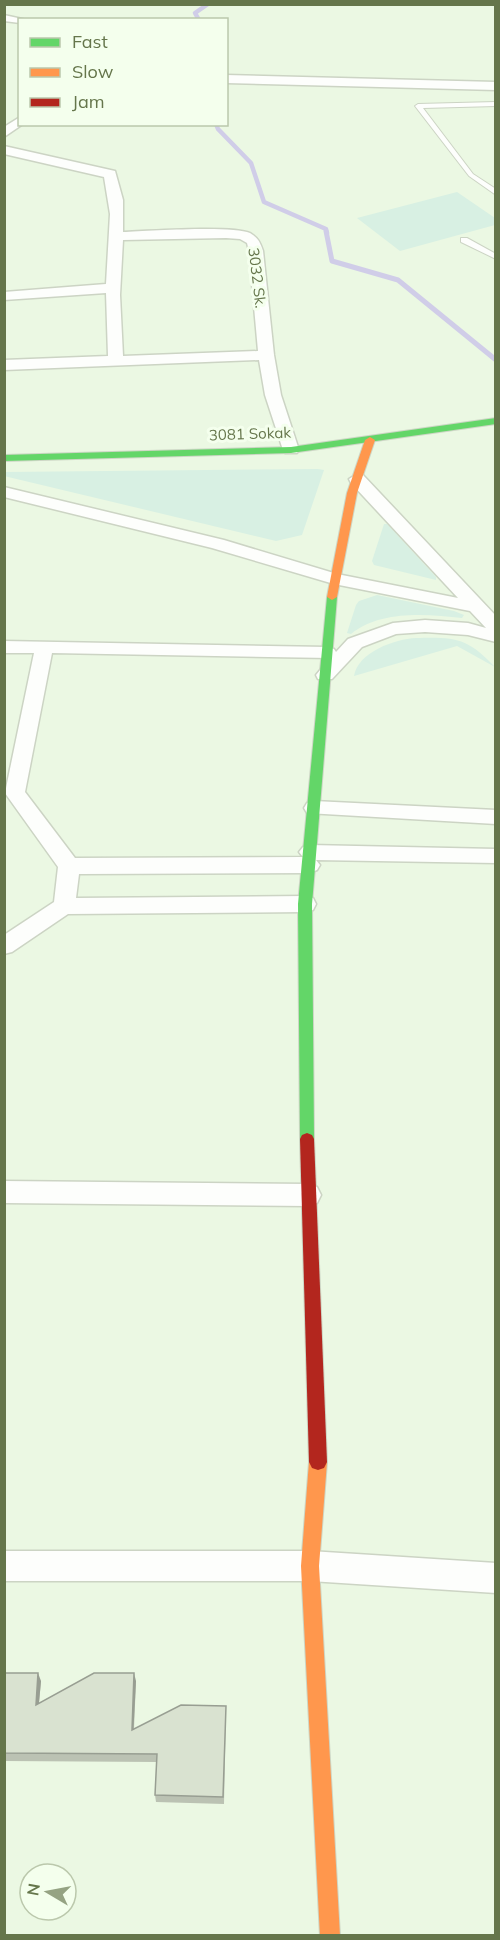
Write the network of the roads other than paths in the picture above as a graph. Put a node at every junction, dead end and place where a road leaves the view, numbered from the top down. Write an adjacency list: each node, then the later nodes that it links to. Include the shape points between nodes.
1 (228, 78): 2 (street)
2 (495, 86)
3 (495, 104): 7 (lane, via 418,106 471,175)
4 (18, 123): 5 (street)
5 (4, 134)
6 (4, 150): 8 (street, via 110,174 114,184)
7 (495, 193)
8 (116, 236): 11 (street); 13 (street, 3032 Sk., via 226,234 243,235 253,241)
9 (464, 240): 10 (lane)
10 (495, 257)
11 (112, 288): 12 (street); 14 (street)
12 (4, 296)
13 (266, 356): 14 (street); 18 (street, 3032 Sk., via 273,395)
14 (116, 361): 15 (street)
15 (4, 365)
16 (495, 421): 17 (street, 3081 Sokak)
17 (370, 440): 18 (street, 3081 Sokak); 20 (street)
18 (291, 450): 19 (street, 3081 Sokak)
19 (4, 458)
20 (357, 479): 22 (street); 23 (street)
21 (4, 492): 22 (street, via 218,544)
22 (334, 579): 23 (street); 28 (street)
23 (476, 607): 24 (street)
24 (495, 627)
25 (495, 636): 29 (street, via 468,629 425,626 393,629 356,643)
26 (4, 647): 27 (street)
27 (45, 647): 28 (street); 30 (street)
28 (327, 653): 29 (street)
29 (325, 675): 31 (street)
30 (10, 793): 35 (street)
31 (314, 808): 32 (street); 34 (street)
32 (495, 817)
33 (495, 856): 34 (street)
34 (309, 859): 35 (street); 36 (street)
35 (69, 866): 37 (street)
36 (305, 904): 37 (street); 40 (street)
37 (64, 906): 38 (street)
38 (4, 946)
39 (4, 1192): 40 (street)
40 (308, 1195): 42 (street, via 318,1458)
41 (4, 1566): 42 (street)
42 (310, 1566): 43 (street); 44 (street)
43 (495, 1578)
44 (330, 1935)

